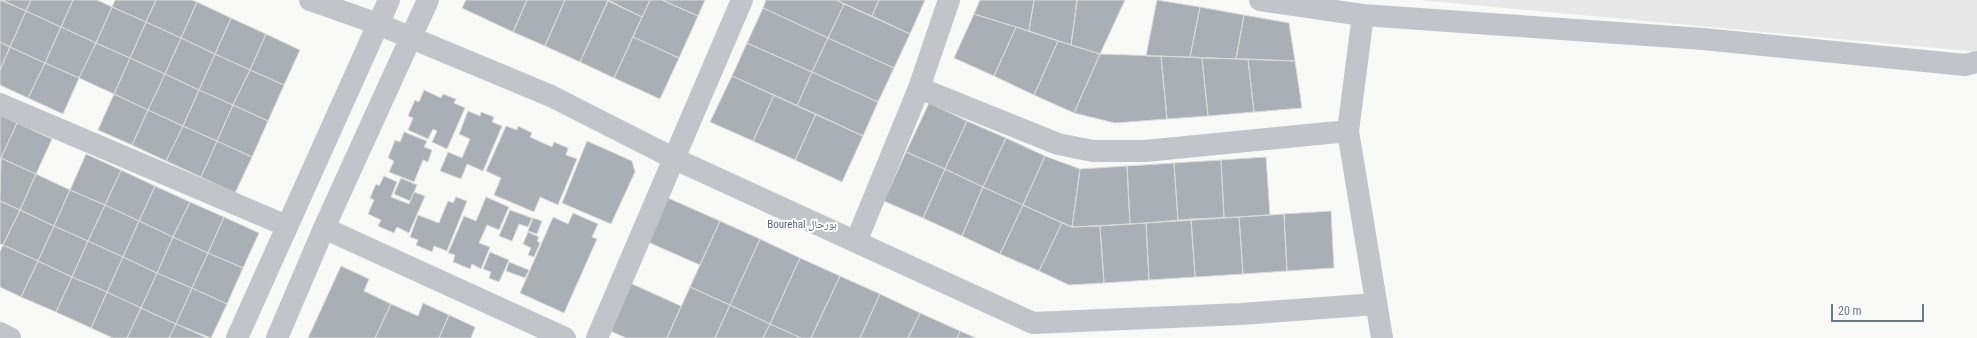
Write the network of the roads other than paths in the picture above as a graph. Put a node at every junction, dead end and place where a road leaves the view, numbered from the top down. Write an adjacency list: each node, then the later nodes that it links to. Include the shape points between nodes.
1 (310, 0): 8 (street)
2 (389, 0): 8 (street)
3 (428, 0): 9 (street)
4 (742, 0): 14 (street)
5 (949, 0): 11 (street)
6 (1260, 0): 7 (street)
7 (1363, 15): 10 (street, via 1703,39 1965,65); 13 (street)
8 (378, 24): 9 (street); 15 (street)
9 (410, 37): 14 (street, via 551,96); 16 (street)
10 (1977, 62)
11 (919, 88): 13 (street, via 1058,144 1093,151 1145,151); 17 (street)
12 (0, 104): 15 (street)
13 (1348, 131): 18 (street)
14 (675, 159): 17 (street); 25 (street)
15 (287, 226): 22 (street)
16 (324, 228): 23 (street); 24 (street)
17 (856, 242): 19 (street)
18 (1376, 304): 19 (street); 26 (street)
19 (1031, 330)
20 (0, 333): 21 (street)
21 (10, 338)
22 (237, 338)
23 (277, 338)
24 (565, 338)
25 (597, 338)
26 (1382, 338)

